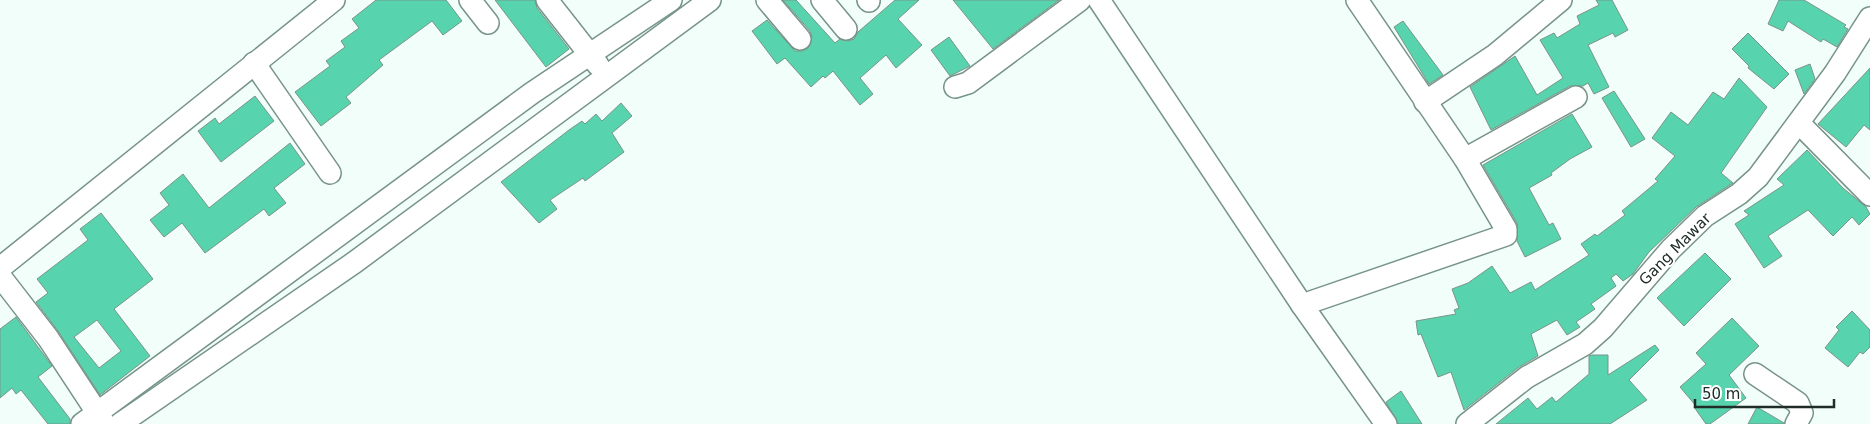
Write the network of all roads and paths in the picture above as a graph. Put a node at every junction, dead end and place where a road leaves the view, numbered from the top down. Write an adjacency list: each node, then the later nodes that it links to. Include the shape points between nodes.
1 (334, 0): 17 (street)
2 (470, 0): 13 (street)
3 (547, 0): 18 (street)
4 (671, 0): 14 (street)
5 (710, 0): 14 (street)
6 (767, 0): 16 (street)
7 (822, 0): 15 (street)
8 (1080, 0): 19 (street, via 968,83)
9 (1099, 0): 28 (street)
10 (1357, 0): 21 (street)
11 (1561, 0): 21 (street, via 1495,55)
12 (1870, 18): 22 (street, Gang Mawar)
13 (488, 23)
14 (659, 24): 18 (street)
15 (846, 29)
16 (800, 39)
17 (254, 63): 24 (street); 26 (street)
18 (597, 64): 30 (street, via 532,93); 32 (street, via 355,262)
19 (955, 88)
20 (1576, 97): 23 (street)
21 (1425, 102): 23 (street)
22 (1798, 123): 25 (street); 31 (street, Gang Mawar, via 1758,177 1705,216 1670,249 1585,344 1527,378)
23 (1466, 159): 28 (street, via 1506,229 1505,237)
24 (330, 173)
25 (1870, 195)
26 (0, 268)
27 (0, 276): 30 (street, via 48,338)
28 (1302, 305): 33 (street)
29 (1755, 374): 34 (street, via 1798,403 1802,413)
30 (96, 419)
31 (1480, 420)
32 (120, 424)
33 (1386, 424)
34 (1796, 424)

